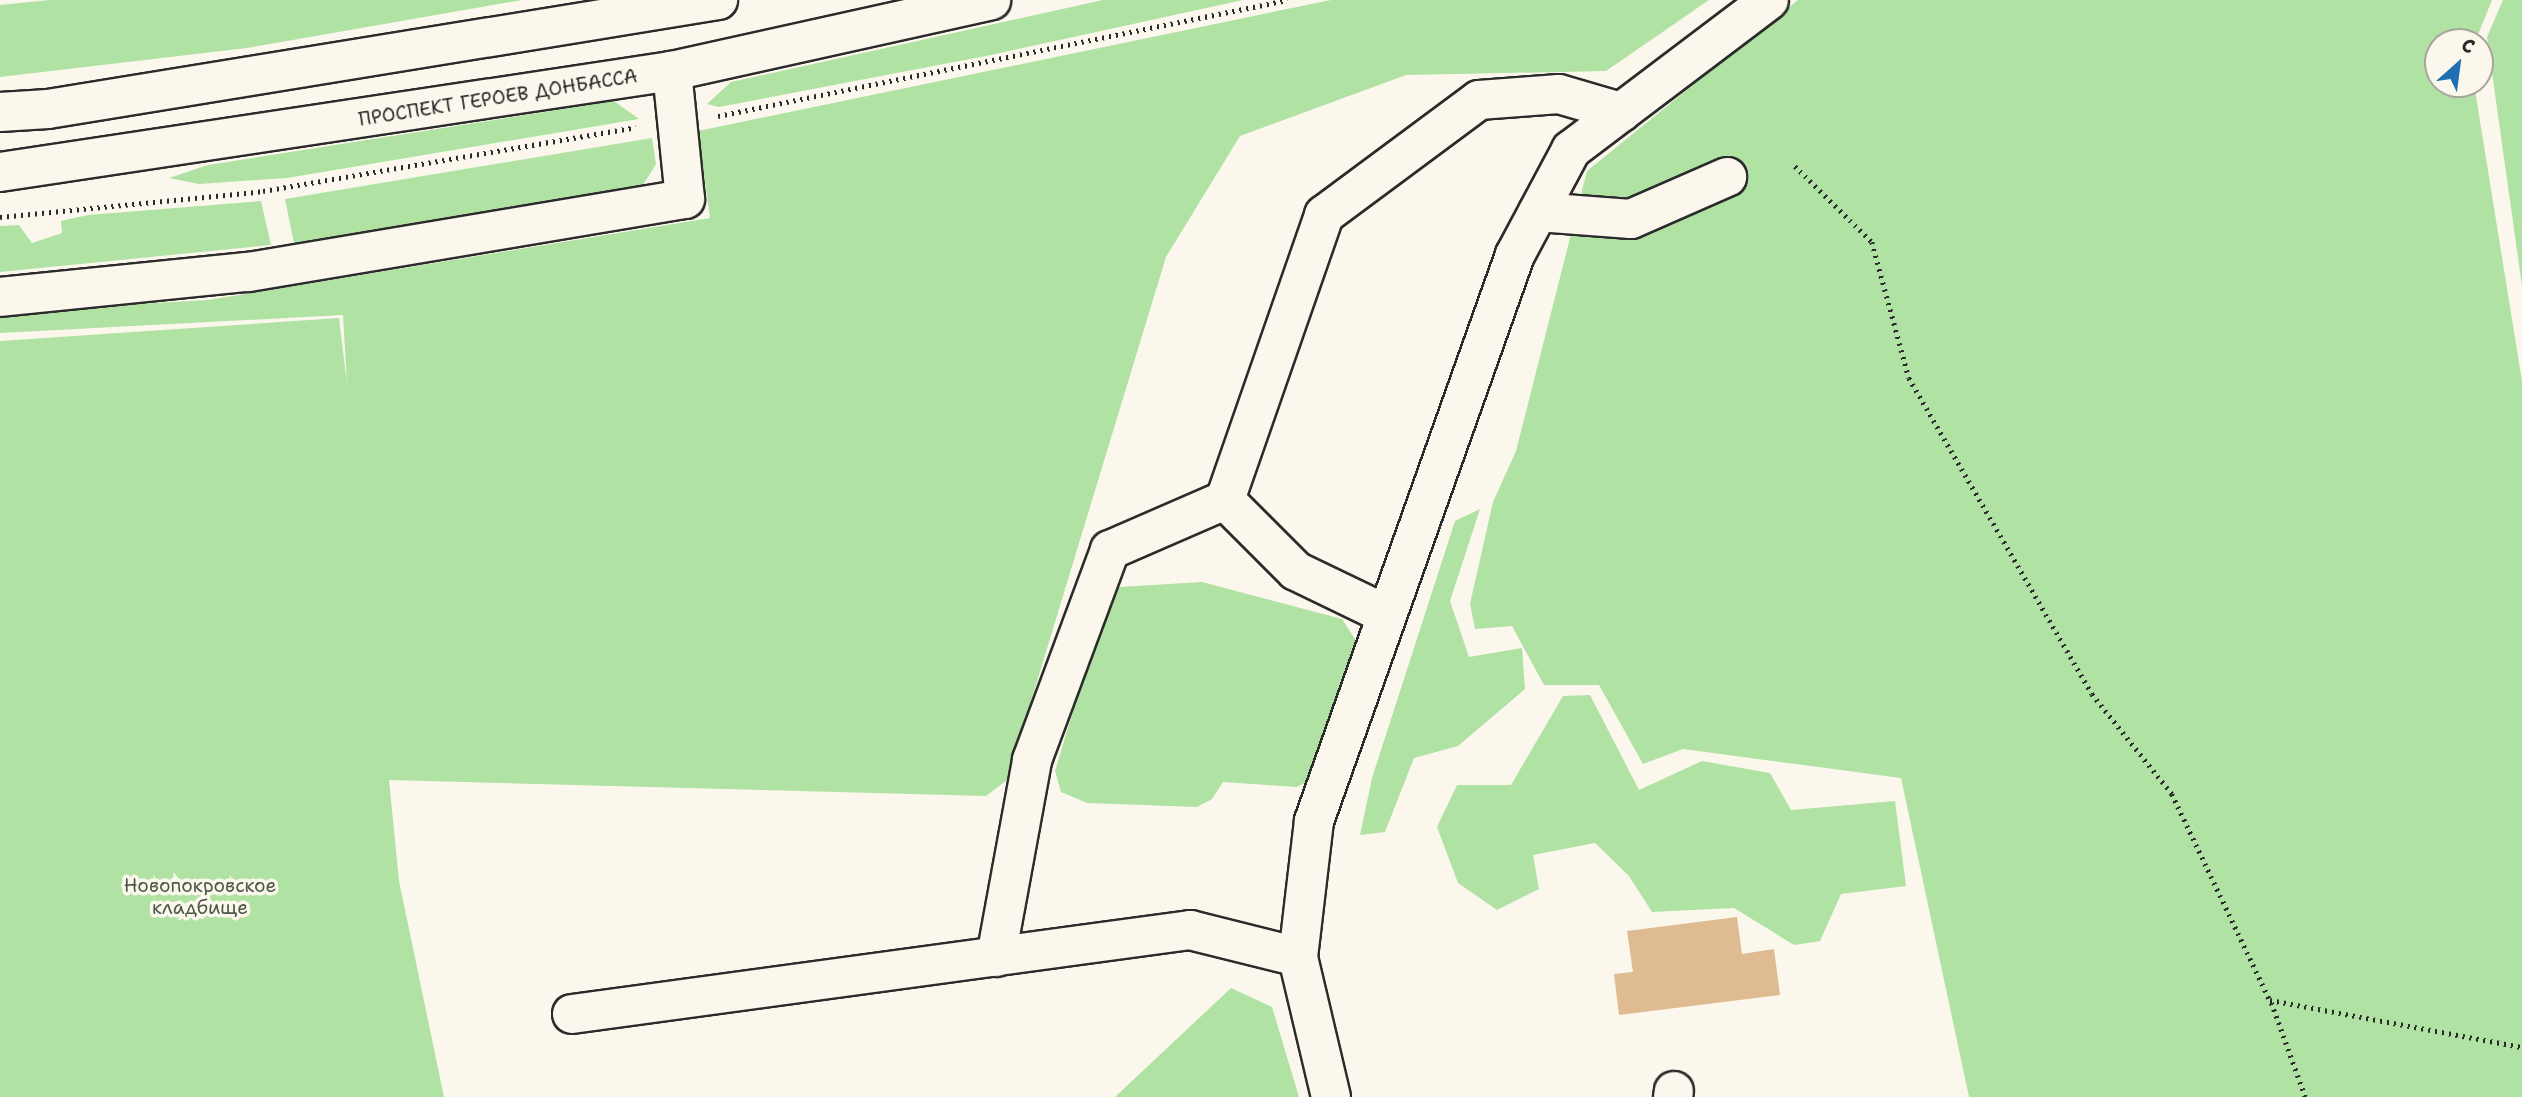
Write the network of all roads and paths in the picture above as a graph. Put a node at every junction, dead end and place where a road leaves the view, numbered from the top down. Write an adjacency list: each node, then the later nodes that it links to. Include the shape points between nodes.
1 (718, 0): 5 (street, via 62,107)
2 (991, 0): 4 (street, ПРОСПЕКТ ГЕРОЕВ ДОНБАССА)
3 (1769, 0): 6 (street)
4 (672, 71): 8 (street, ПРОСПЕКТ ГЕРОЕВ ДОНБАССА); 11 (street, via 685,200 248,272)
5 (0, 112)
6 (1621, 112): 10 (street, via 1571,150); 12 (street, via 1559,94 1479,100 1324,215)
7 (1795, 166): 16 (path, via 1872,243 1909,378 2092,694 2172,794)
8 (0, 172)
9 (1727, 177): 10 (street, via 1631,219)
10 (1538, 212): 13 (street, via 1515,255)
11 (0, 297)
12 (1224, 500): 13 (street, via 1297,571); 14 (street, via 1110,550 1032,760)
13 (1387, 615): 15 (street, via 1314,821)
14 (996, 957): 15 (street, via 1190,930); 17 (street)
15 (1298, 957): 19 (street)
16 (2270, 1000): 18 (path); 20 (path)
17 (572, 1014)
18 (2522, 1047)
19 (1331, 1097)
20 (2305, 1097)

